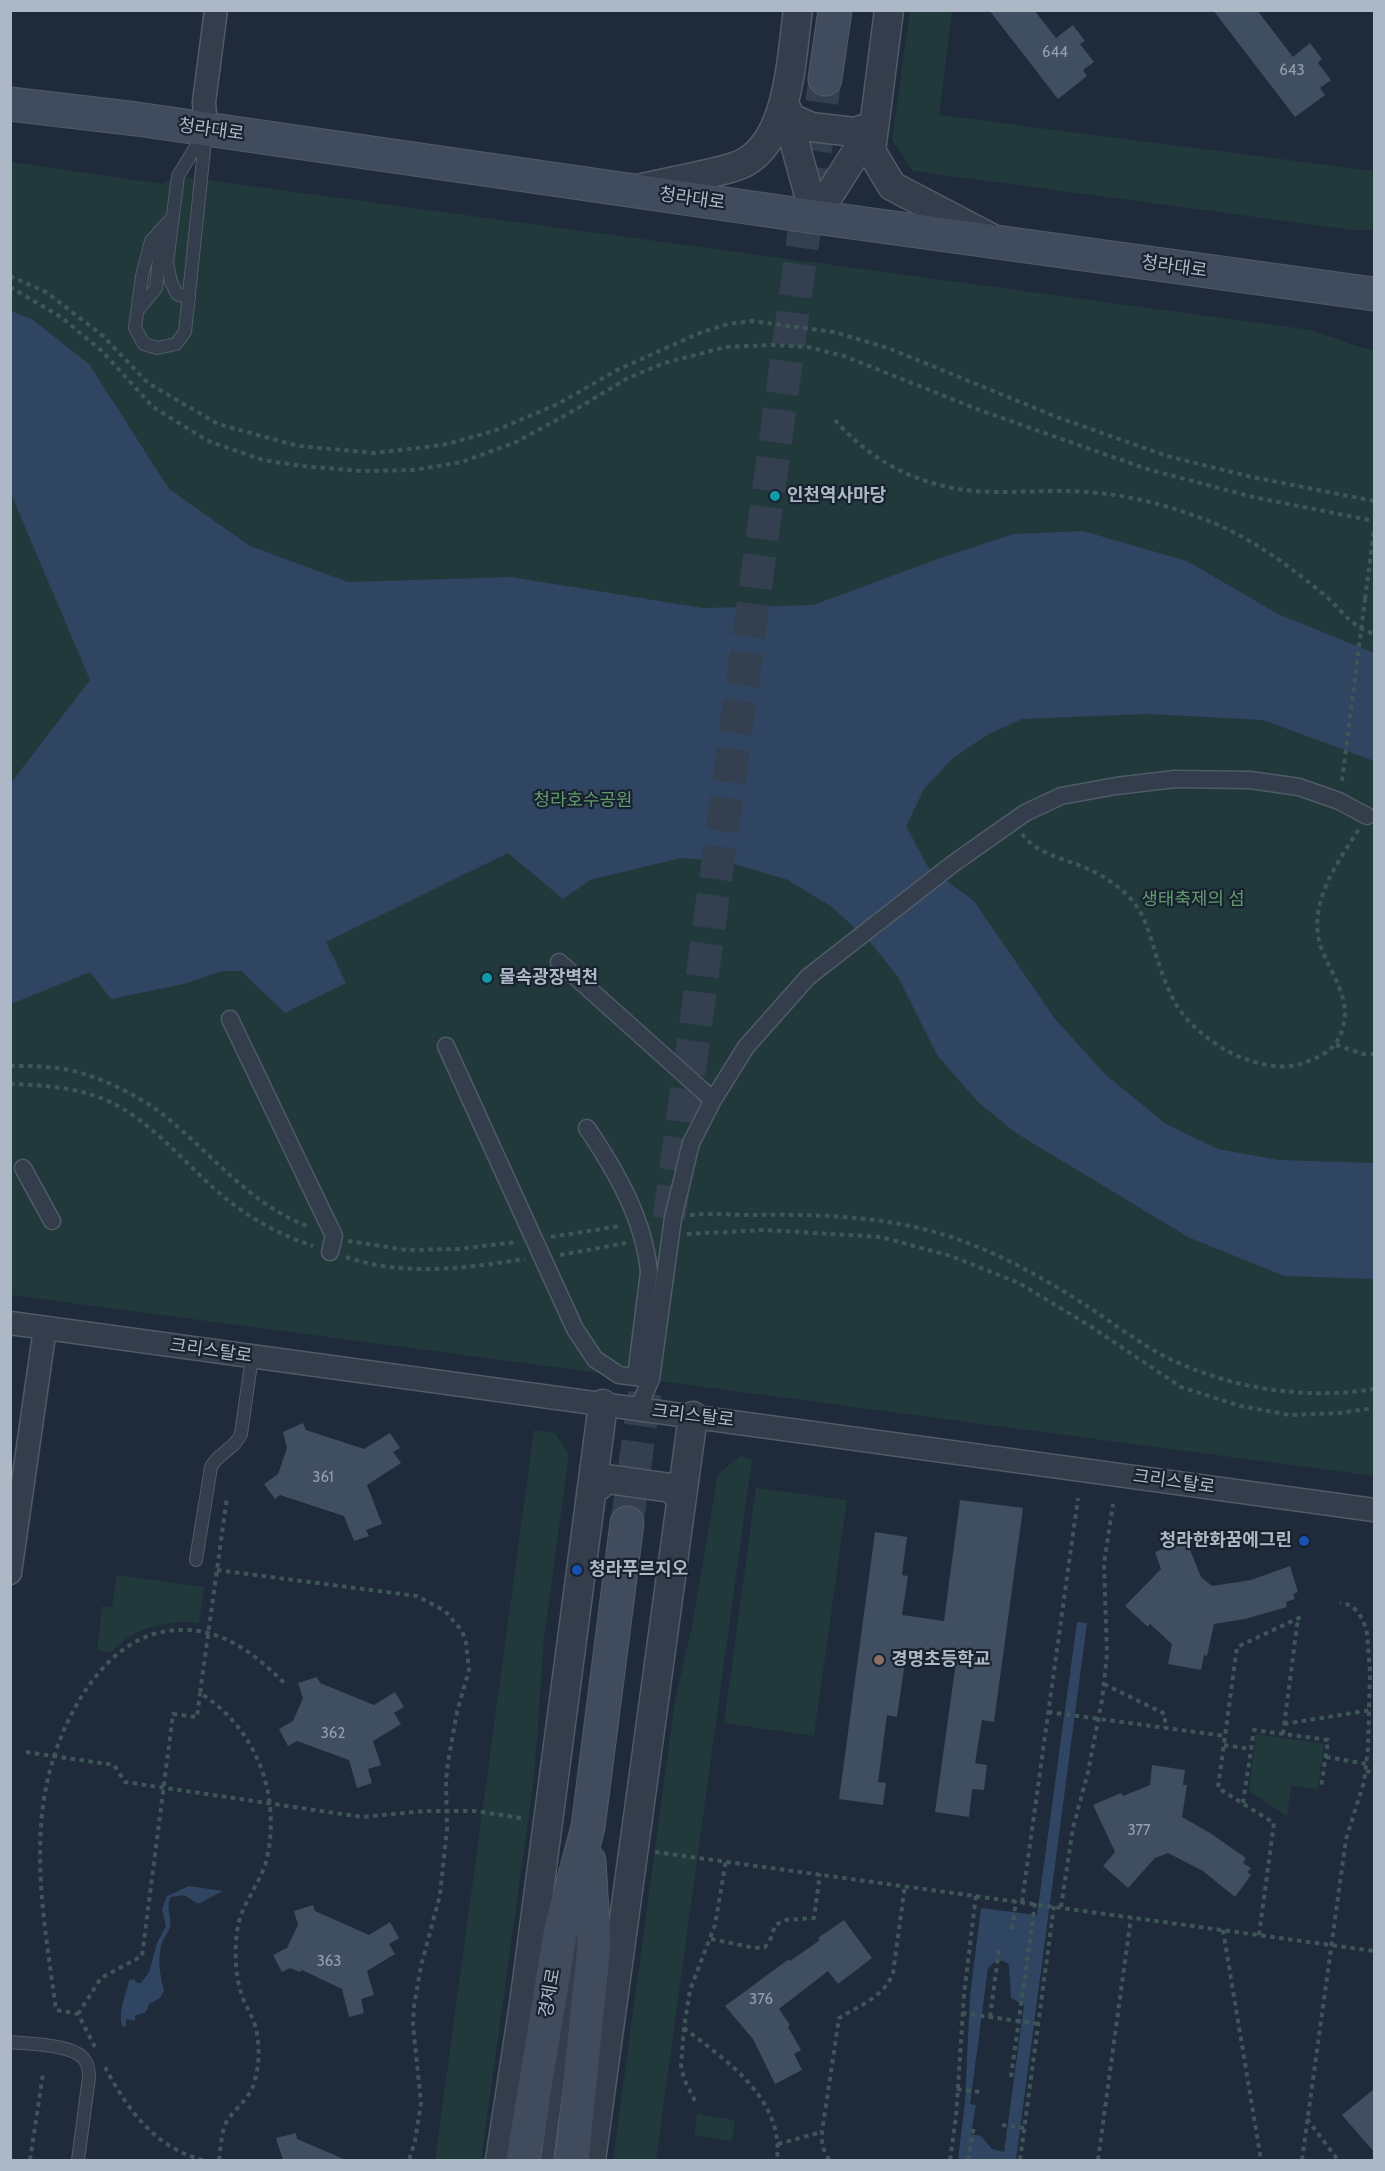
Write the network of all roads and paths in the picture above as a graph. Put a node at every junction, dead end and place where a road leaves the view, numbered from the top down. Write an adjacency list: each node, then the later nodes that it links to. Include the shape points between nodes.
1 (216, 10): 9 (street, via 204,102)
2 (798, 10): 7 (street)
3 (835, 10): 5 (main road)
4 (889, 10): 8 (street)
5 (825, 79)
6 (10, 104): 9 (main road, 청라대로)
7 (784, 104): 8 (street, via 791,118 811,127 854,132); 10 (street, via 768,142 739,165); 11 (street)
8 (873, 126): 11 (street); 13 (street, via 871,151 892,186)
9 (206, 130): 10 (main road, 청라대로); 12 (lane, via 178,176); 17 (lane)
10 (630, 190): 11 (main road, 청라대로)
11 (815, 217): 13 (main road, 청라대로)
12 (172, 219): 17 (lane, via 167,263 171,282 177,294); 17 (lane, via 151,241 142,276 135,328 144,344 158,348 176,344 185,332)
13 (1001, 243): 16 (main road, 청라대로)
14 (10, 276): 19 (path, via 46,292 103,336 148,383 218,424 298,446 375,453 443,445 494,431 558,404 617,370 702,332 752,321 834,332 888,348 1057,417 1167,456)
15 (10, 287): 20 (path, via 61,317 102,351 153,407 208,441 263,460 360,471 414,470 462,462 516,442 628,378 664,363 726,347 773,345 808,347 844,356 982,411 1146,469 1252,497)
16 (1374, 294)
17 (189, 298)
18 (835, 420): 22 (path, via 855,442 903,474 937,484 973,491 1128,496 1212,522 1263,549 1323,594 1349,622)
19 (1374, 501)
20 (1374, 521)
21 (1374, 530): 23 (path, bridge)
22 (1374, 634)
23 (1342, 781)
24 (1367, 816): 25 (street, via 1299,787 1250,780 1175,779 1061,796); 28 (path, via 1323,893 1317,920 1321,948 1342,992 1345,1011 1344,1027)
25 (1012, 822): 28 (path, via 1025,839 1044,852 1111,881 1129,897 1146,921 1177,1006 1207,1038 1238,1057 1270,1067 1296,1066); 31 (street, via 954,862 808,977 746,1047)
26 (559, 962): 31 (street)
27 (230, 1019): 35 (street, via 334,1236)
28 (1336, 1045): 30 (path)
29 (446, 1046): 39 (street, via 574,1329 595,1359 619,1375)
30 (1374, 1054)
31 (713, 1100): 39 (street, via 691,1143)
32 (587, 1128): 39 (street, via 627,1196 647,1258)
33 (23, 1168): 34 (street)
34 (52, 1221)
35 (330, 1252)
36 (10, 1323): 37 (street, 크리스탈로)
37 (45, 1328): 38 (street, 크리스탈로); 43 (street)
38 (252, 1357): 40 (street, 크리스탈로); 52 (lane, via 241,1434 236,1445 215,1459 211,1467)
39 (643, 1378): 41 (street)
40 (603, 1404): 41 (street, 크리스탈로); 44 (street)
41 (638, 1409): 42 (street, 크리스탈로)
42 (693, 1416): 46 (street); 49 (street, 크리스탈로)
43 (17, 1483): 51 (street)
44 (591, 1492): 46 (street, via 607,1479 671,1488); 125 (street)
45 (227, 1497): 53 (path)
46 (681, 1498): 129 (street)
47 (1078, 1498): 61 (path)
48 (1113, 1504): 57 (path, via 1104,1564)
49 (1374, 1510)
50 (627, 1523): 81 (main road, 경제로)
51 (13, 1541): 54 (street)
52 (196, 1560)
53 (217, 1570): 56 (path); 79 (path, via 403,1593 432,1603 454,1619 466,1642 469,1671 448,1762)
54 (10, 1573)
55 (1340, 1603): 60 (path, via 1350,1605 1363,1620 1369,1649)
56 (208, 1633): 58 (path, via 256,1657); 59 (path); 70 (path, via 196,1629 165,1631 133,1642 94,1678 73,1712)
57 (1104, 1684): 62 (path); 64 (path, via 1165,1714)
58 (286, 1685)
59 (200, 1693): 75 (path, via 197,1717 173,1714); 78 (path, via 225,1710 246,1737 261,1766)
60 (1371, 1710): 63 (path); 72 (path)
61 (1048, 1712): 62 (path); 88 (path)
62 (1099, 1718): 64 (path); 91 (path, via 1073,1828)
63 (1284, 1724): 65 (path); 66 (path, via 1301,1617 1237,1647)
64 (1165, 1728): 66 (path)
65 (1283, 1734): 68 (path, via 1254,1730); 71 (path, via 1328,1740)
66 (1225, 1736): 67 (path)
67 (1224, 1745): 68 (path); 77 (path, via 1218,1788)
68 (1251, 1749): 77 (path)
69 (26, 1752): 70 (path)
70 (54, 1756): 75 (path, via 114,1765 124,1782); 100 (path, via 40,1834 41,1900 56,2010)
71 (1326, 1757): 72 (path); 76 (path)
72 (1367, 1764): 73 (path)
73 (1366, 1771): 74 (path); 97 (path, via 1346,1839)
74 (1374, 1773)
75 (164, 1788): 78 (path); 100 (path, via 142,1956 101,1978)
76 (1322, 1788)
77 (1243, 1803): 95 (path, via 1274,1823)
78 (271, 1804): 79 (path, via 362,1817); 123 (path, via 267,1859 243,1908 237,1932 237,1976 255,2024 258,2068 249,2097 227,2121)
79 (447, 1811): 80 (path); 124 (path, via 440,1895 414,2006 421,2103)
80 (521, 1818)
81 (588, 1840): 126 (main road, 경제로, via 561,1928); 127 (lane); 128 (main road, 경제로, via 594,1945)
82 (649, 1851): 83 (path)
83 (726, 1860): 84 (path); 96 (path)
84 (820, 1874): 85 (path); 96 (path, via 814,1918 775,1925 765,1947)
85 (905, 1885): 86 (path); 118 (path, via 889,1984 839,2018)
86 (976, 1895): 87 (path); 101 (path)
87 (1016, 1901): 88 (path); 93 (path)
88 (1022, 1902): 89 (path)
89 (1035, 1904): 90 (path); 103 (path)
90 (1054, 1906): 91 (path); 104 (path)
91 (1061, 1907): 92 (path)
92 (1131, 1917): 94 (path); 135 (path)
93 (1012, 1929)
94 (1224, 1930): 95 (path); 136 (path)
95 (1259, 1935): 97 (path)
96 (711, 1940): 105 (path, via 690,1990)
97 (1331, 1945): 99 (path); 114 (path)
98 (999, 1949): 102 (path)
99 (1374, 1951)
100 (78, 2014): 107 (path)
101 (964, 2014): 102 (path); 111 (path)
102 (990, 2017): 103 (path)
103 (1020, 2020): 104 (path); 110 (path)
104 (1038, 2024): 117 (path)
105 (684, 2028): 113 (path, via 681,2065); 119 (path, via 731,2066 763,2099)
106 (10, 2042): 121 (lane, via 62,2048 83,2058 88,2066)
107 (98, 2054)
108 (102, 2062): 122 (path, via 145,2127 185,2156)
109 (43, 2074): 120 (path)
110 (1011, 2077)
111 (959, 2090): 112 (path); 132 (path)
112 (977, 2091)
113 (694, 2101)
114 (1307, 2119): 137 (path); 138 (path)
115 (974, 2126): 133 (path)
116 (1004, 2126): 117 (path)
117 (1023, 2128): 134 (path)
118 (822, 2132): 119 (path); 131 (path, via 822,2146)
119 (778, 2144): 130 (path)
120 (30, 2160)
121 (78, 2160)
122 (203, 2160)
123 (219, 2160)
124 (409, 2160)
125 (500, 2160)
126 (523, 2160)
127 (547, 2160)
128 (572, 2160)
129 (591, 2160)
130 (777, 2160)
131 (829, 2160)
132 (950, 2160)
133 (968, 2160)
134 (1020, 2160)
135 (1098, 2160)
136 (1261, 2160)
137 (1302, 2160)
138 (1338, 2160)

